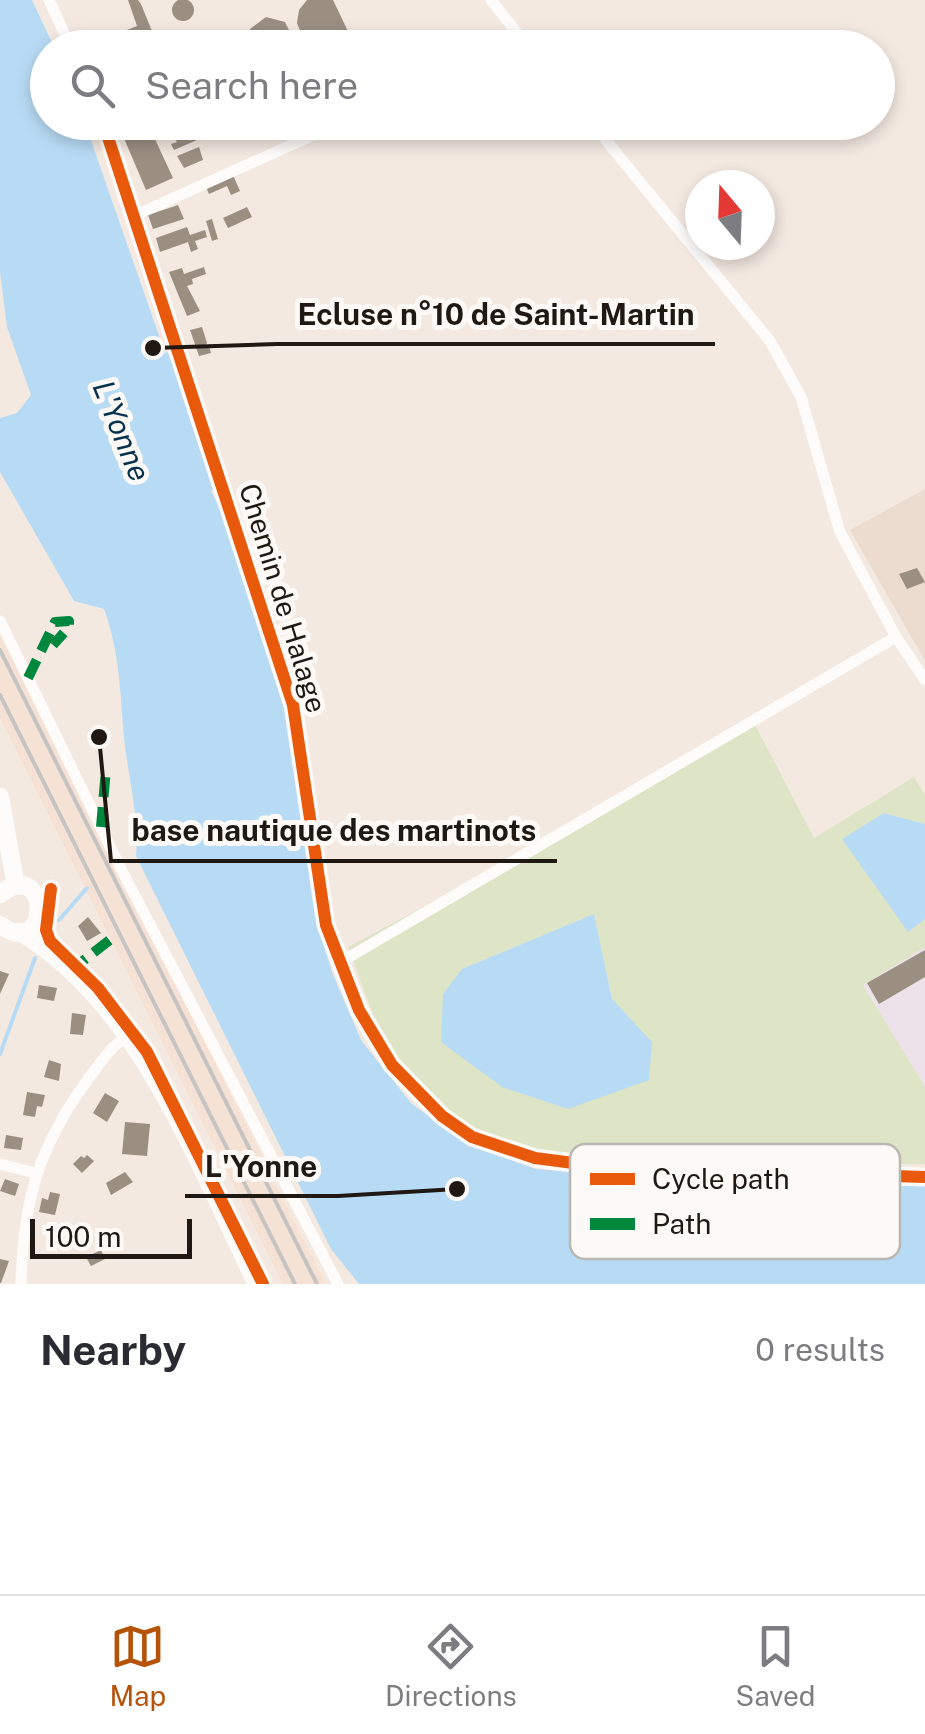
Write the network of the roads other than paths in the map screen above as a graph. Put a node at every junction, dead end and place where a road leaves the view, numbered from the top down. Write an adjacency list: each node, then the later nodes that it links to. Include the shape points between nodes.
1 (49, 0): 3 (street)
2 (491, 0): 4 (street)
3 (63, 30)
4 (515, 30)
5 (109, 140): 8 (street, Chemin de Halage)
6 (302, 140): 8 (street)
7 (606, 140): 11 (street, via 770,341 801,397 840,532)
8 (136, 215): 9 (street, Chemin de Halage)
9 (230, 506)
10 (0, 622): 25 (street, via 122,872)
11 (896, 637): 12 (street); 19 (street)
12 (925, 680)
13 (0, 797): 14 (main road)
14 (8, 890): 15 (main road, via 36,896)
15 (38, 919): 17 (main road); 18 (main road)
16 (0, 925): 17 (main road)
17 (20, 932): 18 (main road)
18 (48, 949): 20 (main road)
19 (339, 964)
20 (127, 1036): 22 (street, via 74,1099); 24 (main road)
21 (0, 1164): 22 (street)
22 (35, 1173): 23 (street)
23 (21, 1284)
24 (258, 1284)
25 (338, 1284)

